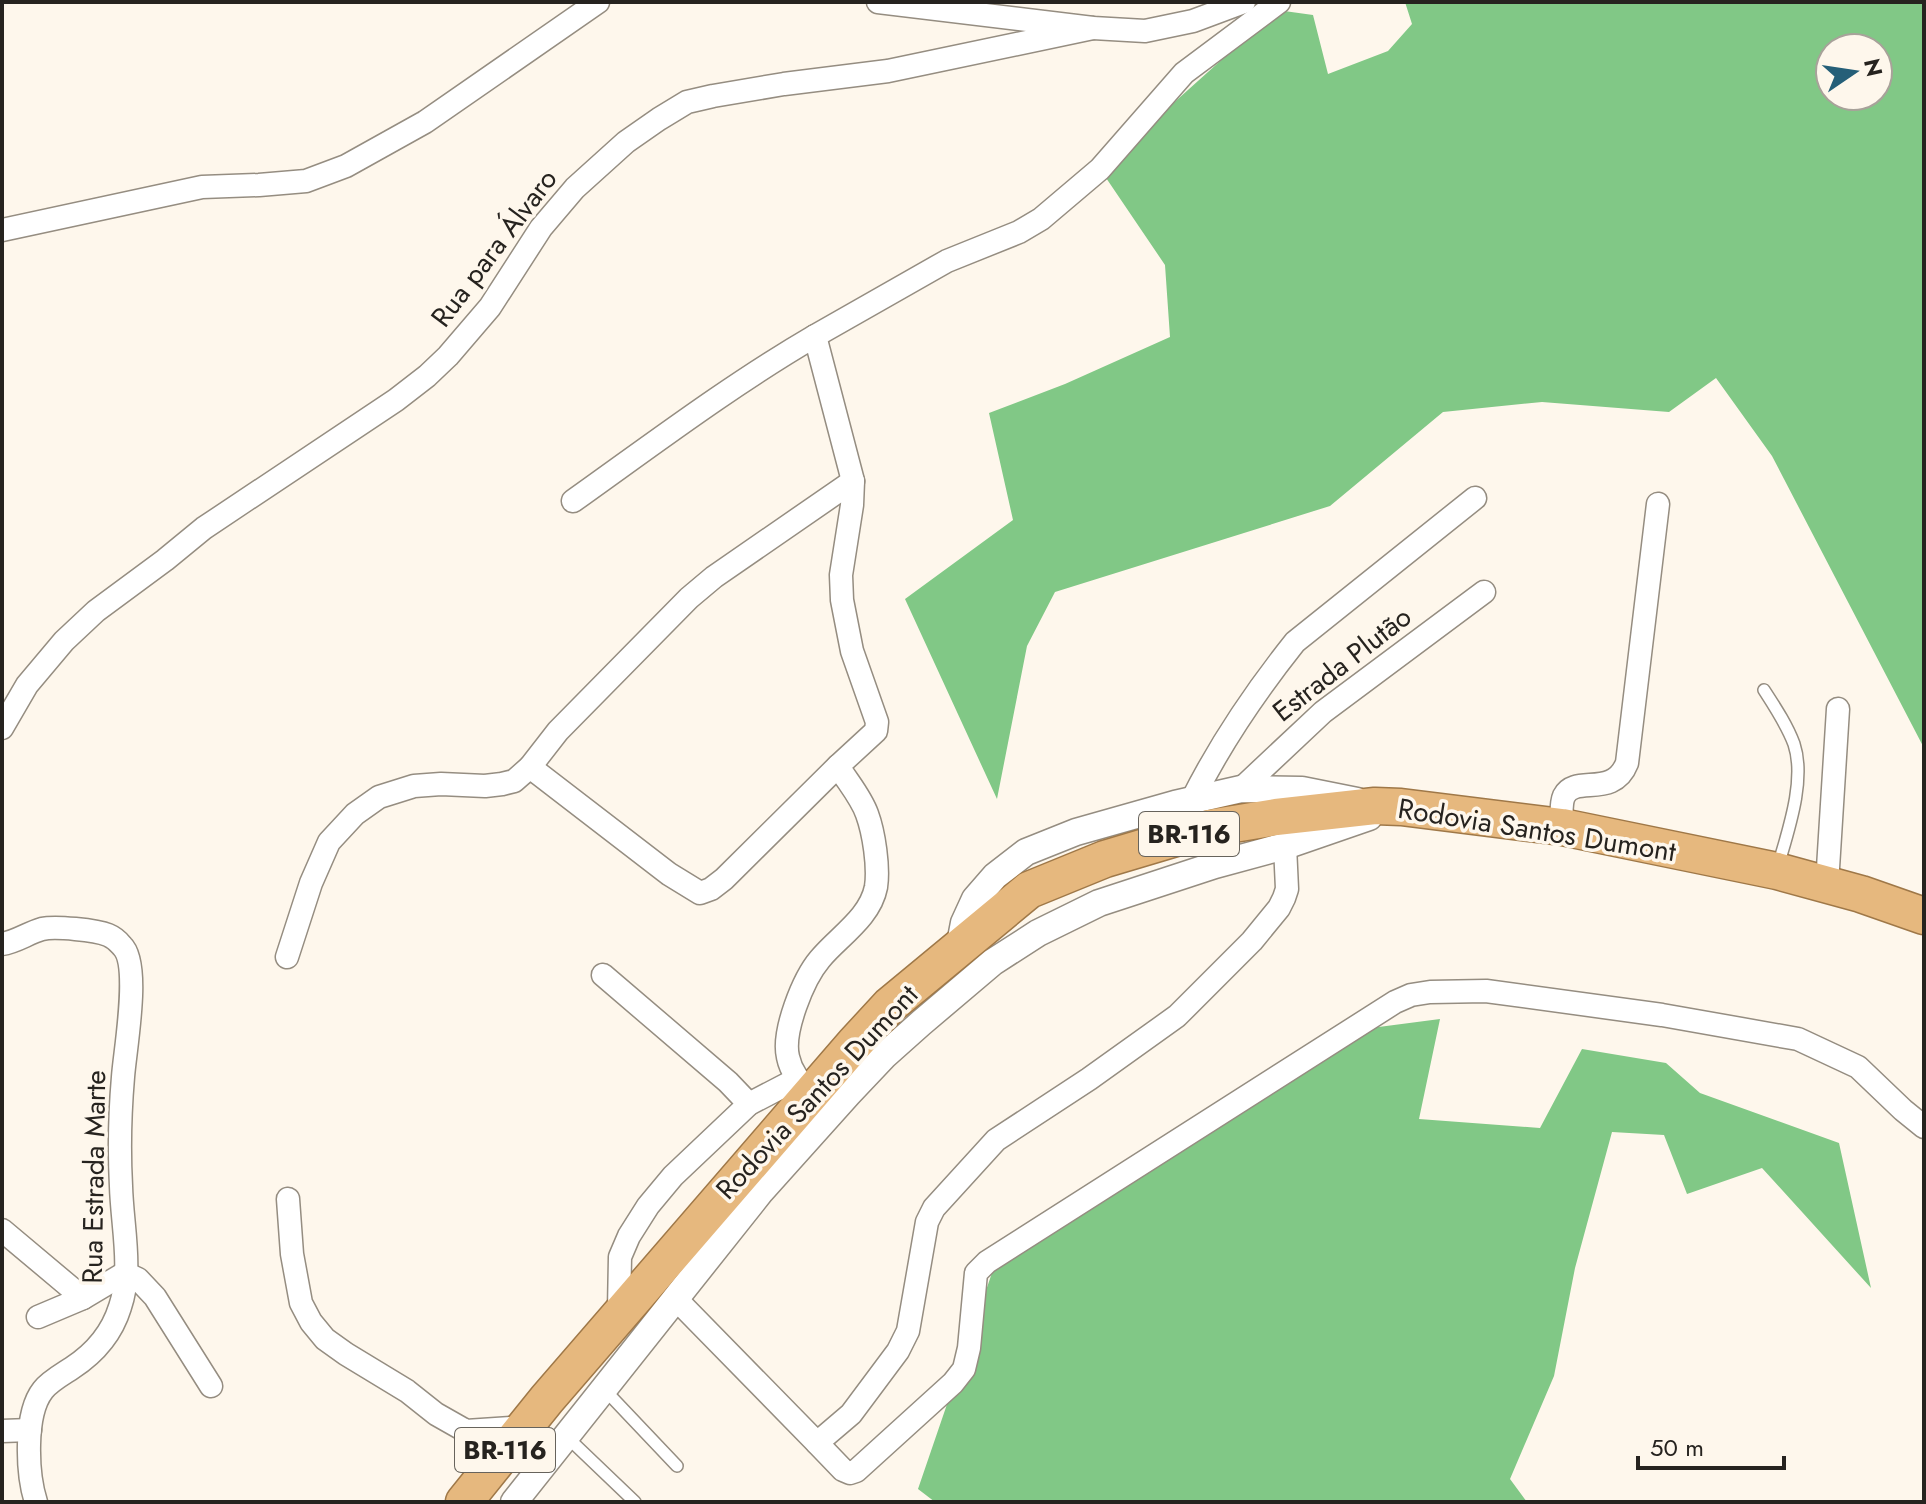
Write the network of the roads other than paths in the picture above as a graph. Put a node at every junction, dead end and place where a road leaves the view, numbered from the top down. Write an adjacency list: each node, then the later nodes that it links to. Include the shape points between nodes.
1 (598, 2): 6 (street, via 425,122 346,166 306,181 202,187)
2 (878, 2): 5 (street)
3 (1244, 2): 5 (street, via 1145,31)
4 (1279, 2): 7 (street, via 1184,73 1100,169 1041,219 947,261)
5 (1093, 28): 15 (street, Rua para Álvaro, via 888,71 713,96 687,102 659,119 575,188 541,228 490,307 427,376 204,528 96,611 27,685)
6 (2, 230)
7 (815, 336): 8 (street); 10 (street, via 729,389)
8 (853, 481): 16 (street, via 842,600 852,651 877,722 876,731); 17 (street, via 689,598 558,731)
9 (1475, 498): 19 (street, via 1295,642 1208,767)
10 (573, 501)
11 (1658, 504): 21 (street, via 1627,763 1615,781 1568,791)
12 (1484, 592): 18 (street, Estrada Plutão, via 1323,712)
13 (1764, 690): 26 (lane, via 1795,748 1795,807)
14 (1838, 709): 27 (street)
15 (2, 728)
16 (838, 766): 17 (street, via 724,879 700,893); 36 (street, via 867,812 876,887 868,909 818,961 800,995 786,1046)
17 (530, 767): 34 (street, via 502,784 414,786 379,797 355,814 329,842)
18 (1241, 789): 19 (street); 20 (street, via 1302,790)
19 (1192, 800): 22 (street)
20 (1388, 806): 21 (highway, Rodovia Santos Dumont / BR-116); 23 (street); 25 (highway, Rodovia Santos Dumont / BR-116, via 1209,828)
21 (1562, 827): 26 (highway, Rodovia Santos Dumont / BR-116)
22 (1076, 832): 24 (street); 25 (street, via 1093,842)
23 (1285, 846): 29 (street); 51 (street, via 1284,898 1252,941 1177,1016 996,1140 934,1208 908,1331 851,1414)
24 (1026, 852): 28 (street); 33 (street, via 975,899)
25 (1105, 859): 28 (highway, Rodovia Santos Dumont / BR-116); 29 (street, via 1107,881)
26 (1777, 871): 27 (highway, Rodovia Santos Dumont / BR-116)
27 (1827, 884): 30 (highway, Rodovia Santos Dumont / BR-116)
28 (1029, 890): 31 (street, via 1045,914); 33 (highway, Rodovia Santos Dumont / BR-116)
29 (1099, 903): 31 (street)
30 (1924, 916)
31 (1059, 922): 43 (street, via 993,962 884,1056 761,1191)
32 (2, 944): 41 (street, Rua Estrada Marte, via 59,928 112,936 126,950 131,996 123,1079)
33 (959, 949): 36 (highway, Rodovia Santos Dumont / BR-116)
34 (287, 957)
35 (603, 975): 37 (street)
36 (804, 1086): 37 (street); 47 (highway, Rodovia Santos Dumont / BR-116)
37 (749, 1104): 47 (street, via 648,1206 620,1257 619,1309)
38 (1924, 1127): 51 (street, via 1858,1067 1798,1039 1486,991 1411,995 987,1262 976,1273 964,1369 856,1471 843,1470)
39 (288, 1199): 47 (street, via 301,1303 325,1339 466,1431)
40 (2, 1230): 42 (street)
41 (125, 1273): 42 (street); 45 (street, via 155,1297); 48 (street, Rua Estrada Marte, via 122,1304 112,1328 78,1364 44,1388)
42 (83, 1298): 44 (street)
43 (675, 1298): 46 (street); 51 (street)
44 (38, 1317)
45 (211, 1386)
46 (603, 1388): 50 (street); 52 (lane)
47 (536, 1413): 54 (highway, Rodovia Santos Dumont / BR-116)
48 (30, 1430): 49 (street); 53 (street, Rua Estrada Marte)
49 (2, 1431)
50 (567, 1436): 55 (street); 56 (lane)
51 (817, 1443)
52 (677, 1466)
53 (36, 1502)
54 (464, 1502)
55 (514, 1502)
56 (635, 1502)

